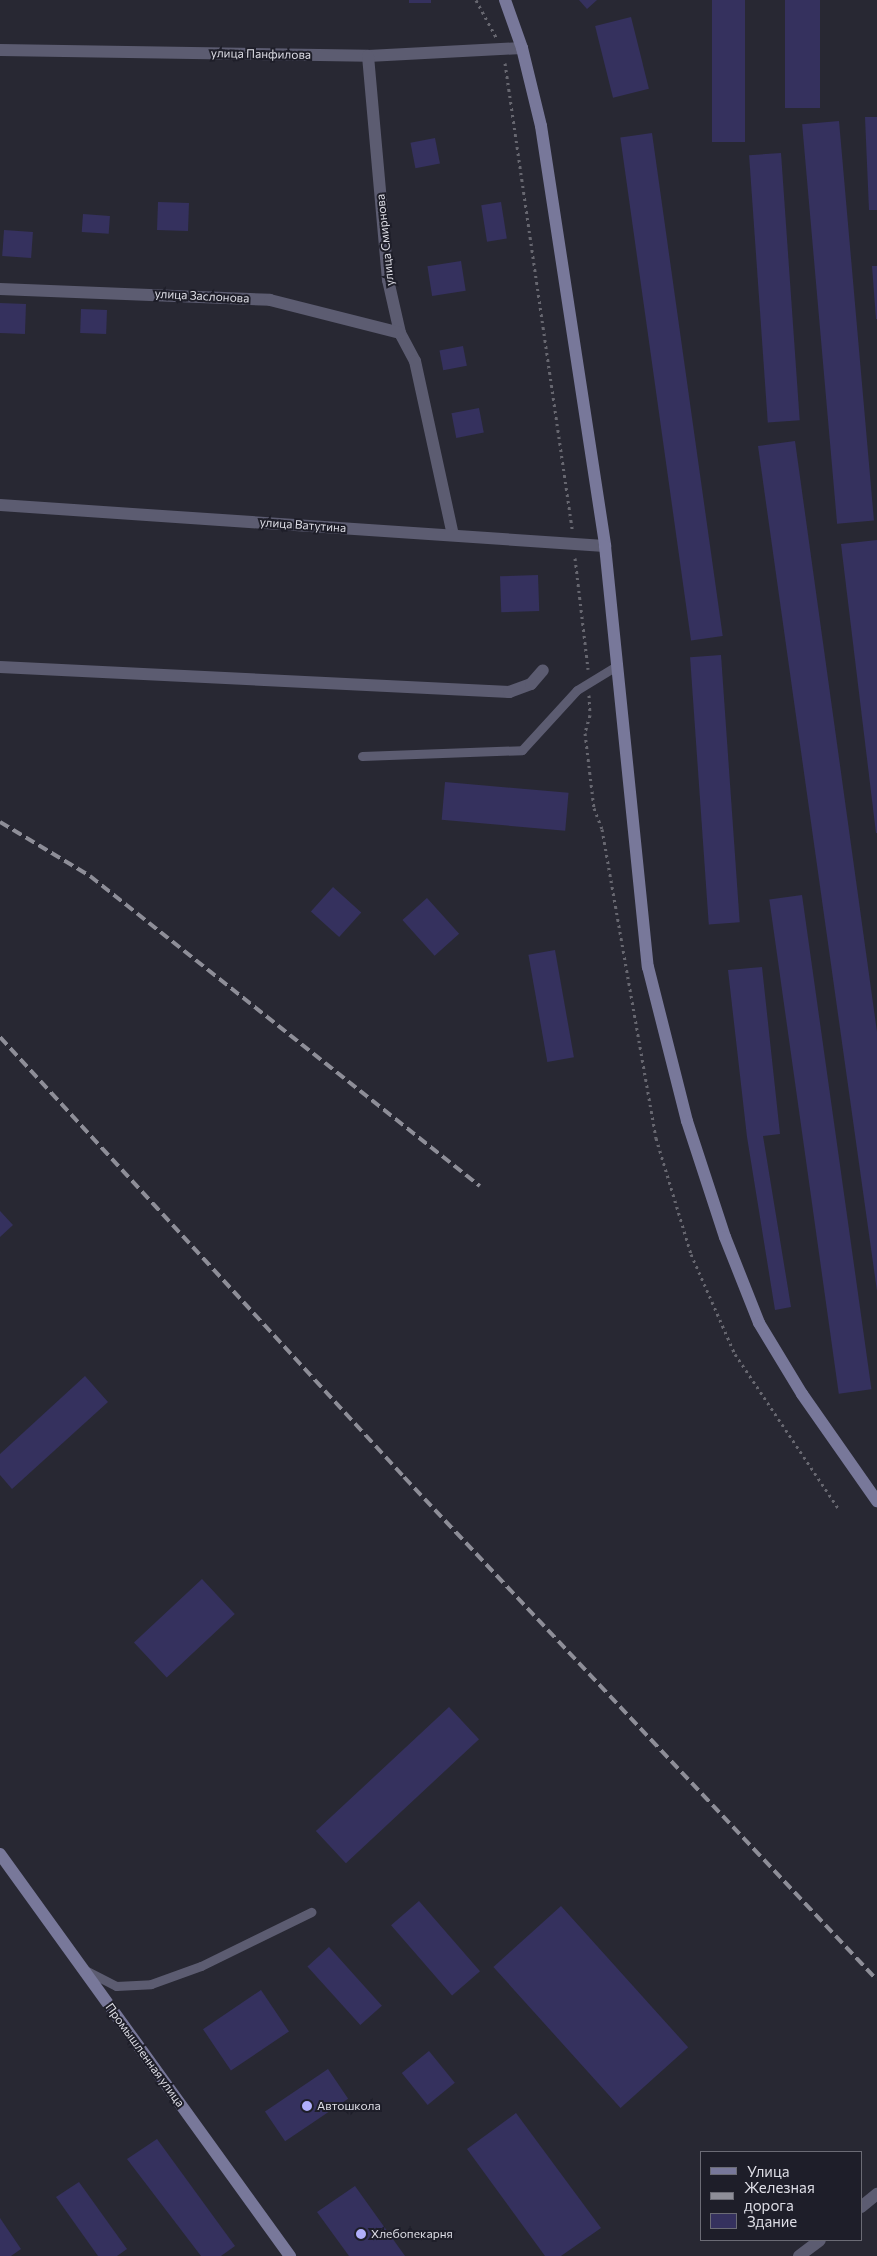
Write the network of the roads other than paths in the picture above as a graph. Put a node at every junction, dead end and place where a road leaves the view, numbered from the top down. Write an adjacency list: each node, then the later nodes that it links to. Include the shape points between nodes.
1 (505, 0): 2 (street)
2 (522, 48): 4 (street, улица Панфилова); 9 (street, via 540,126)
3 (0, 50): 4 (street, улица Панфилова)
4 (368, 56): 6 (street, улица Смирнова, via 388,280)
5 (0, 290): 6 (street, улица Заслонова, via 270,300)
6 (400, 333): 8 (street, улица Смирнова, via 415,362)
7 (0, 505): 8 (street, улица Ватутина)
8 (453, 535): 9 (street, улица Ватутина)
9 (605, 546): 10 (street)
10 (618, 666): 13 (lane, via 577,690 522,750); 14 (street, via 648,967 687,1121 725,1237 759,1323 802,1394)
11 (0, 667): 12 (street, via 509,692 531,684)
12 (544, 670)
13 (362, 756)
14 (877, 1501)
15 (0, 1854): 17 (street, Промышленная улица)
16 (311, 1912): 17 (lane, via 202,1966 151,1984 116,1986)
17 (83, 1969): 21 (street, Промышленная улица)
18 (877, 2194): 19 (street)
19 (862, 2206)
20 (819, 2241): 22 (street)
21 (290, 2256)
22 (799, 2256)

